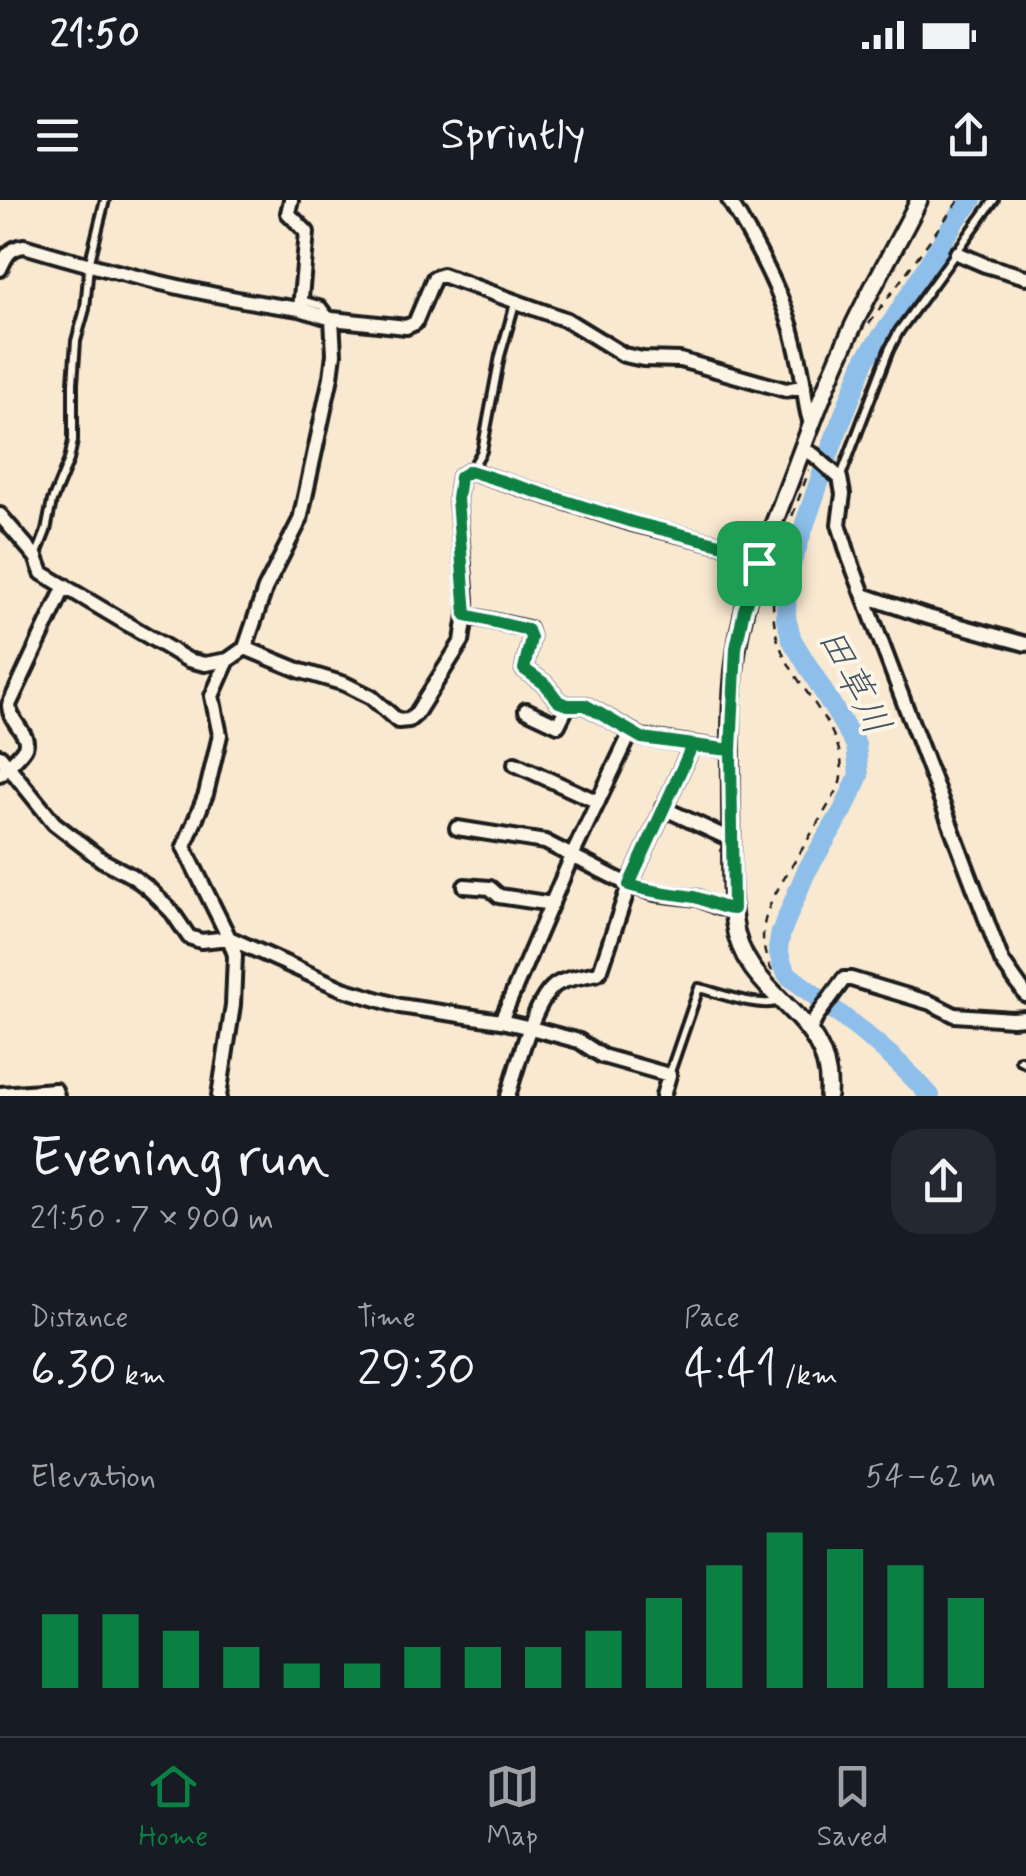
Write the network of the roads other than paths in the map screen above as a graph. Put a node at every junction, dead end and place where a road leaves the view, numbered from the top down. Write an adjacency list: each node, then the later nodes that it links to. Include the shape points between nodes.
1 (105, 200): 7 (lane)
2 (290, 200): 11 (street, via 288,213 307,232)
3 (729, 200): 13 (street, via 780,296)
4 (919, 200): 14 (street, via 851,330)
5 (994, 200): 6 (lane)
6 (957, 253): 9 (street); 17 (lane, via 888,350)
7 (89, 266): 8 (street, via 24,246 6,255); 11 (street, via 241,301); 19 (lane, via 76,341 73,441)
8 (0, 269)
9 (1026, 277)
10 (516, 300): 12 (street, via 442,274 434,278 415,323 406,327); 13 (street, via 567,320 624,356 680,360 786,390); 16 (lane, via 482,451)
11 (301, 304): 12 (street)
12 (332, 319): 25 (street, via 332,377 300,520)
13 (804, 386): 14 (street)
14 (812, 426): 15 (street)
15 (808, 452): 17 (street); 20 (street)
16 (470, 471): 20 (street, via 728,546); 23 (street, via 460,477 457,499)
17 (840, 478): 22 (street, via 839,524)
18 (0, 515): 19 (street)
19 (36, 557): 21 (street, via 42,573)
20 (759, 563): 31 (street, via 736,648)
21 (65, 586): 26 (street, via 188,660); 33 (street, via 9,705 26,746)
22 (866, 596): 24 (street); 44 (street, via 1002,961)
23 (466, 615): 25 (street, via 462,641 409,720 398,721 345,684); 27 (street, via 528,630 524,669)
24 (1026, 644)
25 (245, 648): 26 (street)
26 (228, 660): 43 (street, via 212,696 220,735 210,779 184,847)
27 (568, 705): 28 (street, via 558,725); 29 (street, via 585,705)
28 (526, 710)
29 (631, 732): 30 (street); 34 (street)
30 (692, 746): 31 (street); 35 (street)
31 (731, 750): 37 (street)
32 (516, 764): 34 (street)
33 (3, 765): 43 (street, via 54,823 148,888 190,937)
34 (598, 802): 38 (street)
35 (663, 808): 37 (street); 39 (street)
36 (457, 828): 38 (street, via 544,842)
37 (732, 840): 42 (street)
38 (572, 856): 39 (street); 41 (street)
39 (629, 885): 42 (street); 49 (street, via 598,973 555,984)
40 (465, 886): 41 (street)
41 (552, 904): 47 (street)
42 (733, 909): 45 (street, via 745,956)
43 (229, 938): 47 (street, via 343,989 400,1006); 53 (street, via 233,1005)
44 (1026, 995)
45 (781, 1000): 48 (street); 50 (lane, via 760,1003 699,988)
46 (1026, 1018): 48 (street, via 955,1014 852,979 844,980)
47 (501, 1021): 49 (street)
48 (813, 1023): 56 (street)
49 (530, 1028): 50 (street); 54 (street)
50 (668, 1075): 55 (street)
51 (0, 1094): 52 (street, via 55,1090)
52 (57, 1096)
53 (219, 1096)
54 (508, 1096)
55 (663, 1096)
56 (828, 1096)

